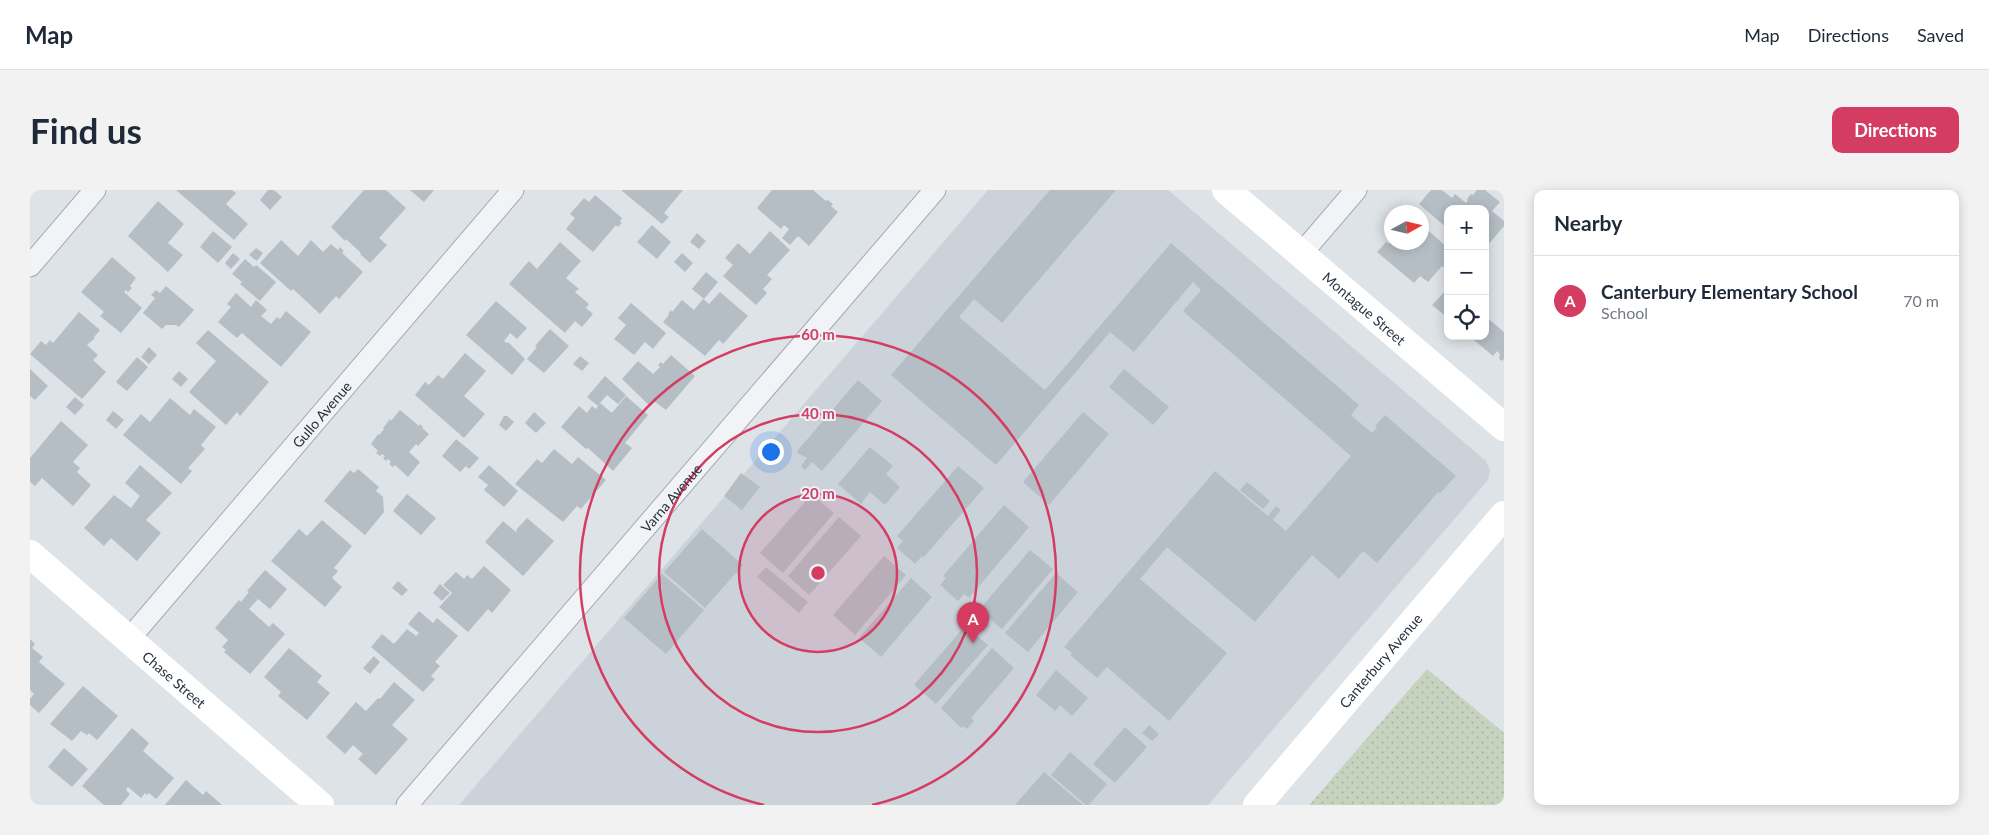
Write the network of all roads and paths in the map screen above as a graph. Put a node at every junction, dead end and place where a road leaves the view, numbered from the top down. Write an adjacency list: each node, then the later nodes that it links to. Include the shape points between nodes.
1 (95, 190): 7 (street)
2 (513, 190): 11 (street, Gullo Avenue)
3 (935, 190): 13 (street, Varna Avenue)
4 (1226, 190): 6 (street, Montague Street)
5 (1356, 190): 6 (street)
6 (1301, 254): 8 (street, Montague Street)
7 (30, 266)
8 (1504, 427)
9 (1504, 515): 14 (street, Canterbury Avenue)
10 (30, 554): 11 (street, Chase Street)
11 (129, 639): 12 (street, Chase Street)
12 (320, 805)
13 (407, 805)
14 (1257, 805)

